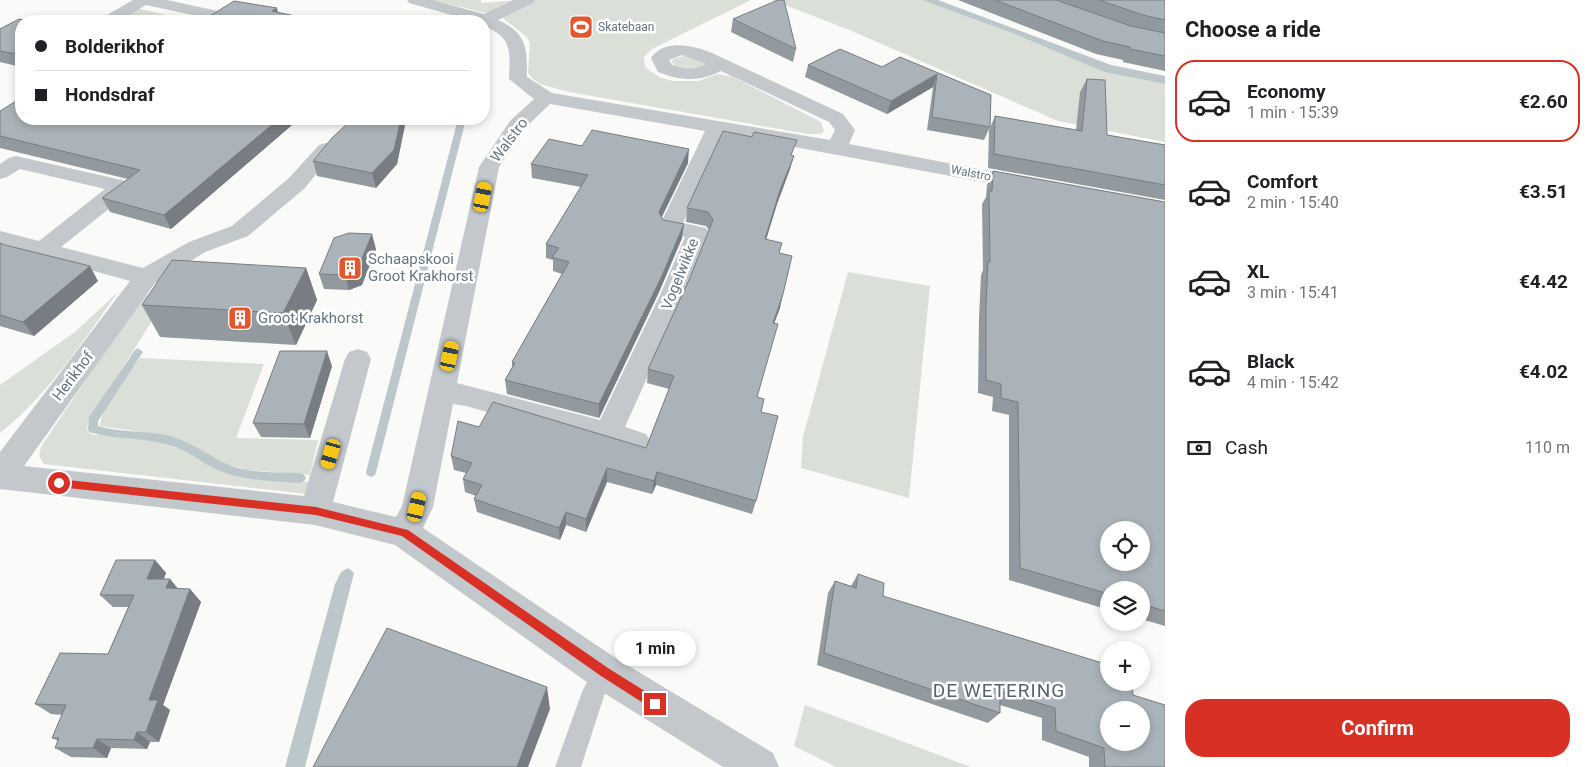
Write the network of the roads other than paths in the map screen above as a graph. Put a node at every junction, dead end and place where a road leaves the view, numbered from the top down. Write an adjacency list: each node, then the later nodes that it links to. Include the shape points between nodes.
1 (144, 0): 4 (street); 5 (street)
2 (415, 0): 6 (street)
3 (527, 0): 7 (street)
4 (118, 15)
5 (216, 15)
6 (467, 15)
7 (490, 17)
8 (490, 22): 10 (street, via 514,37 518,79)
9 (721, 64): 12 (street, via 836,118 845,130)
10 (546, 98): 12 (street, Walstro); 20 (street, Walstro, via 517,126 489,167)
11 (715, 132): 21 (street, Vogelwikke, via 670,227 698,233)
12 (837, 148): 15 (street, Walstro)
13 (326, 149): 18 (street, Herikhof, via 296,183 240,231 197,248)
14 (0, 173): 17 (street, via 16,162 122,187)
15 (1047, 188)
16 (0, 238): 17 (street)
17 (44, 249): 18 (street)
18 (146, 277): 23 (street, Herikhof)
19 (358, 359): 24 (street)
20 (442, 392): 21 (street, via 466,395); 25 (street, Walstro)
21 (608, 434): 22 (street)
22 (636, 442)
23 (0, 476): 24 (street)
24 (316, 511): 25 (street)
25 (410, 520): 26 (street)
26 (604, 672): 27 (lane); 28 (street)
27 (568, 767)
28 (759, 767)

